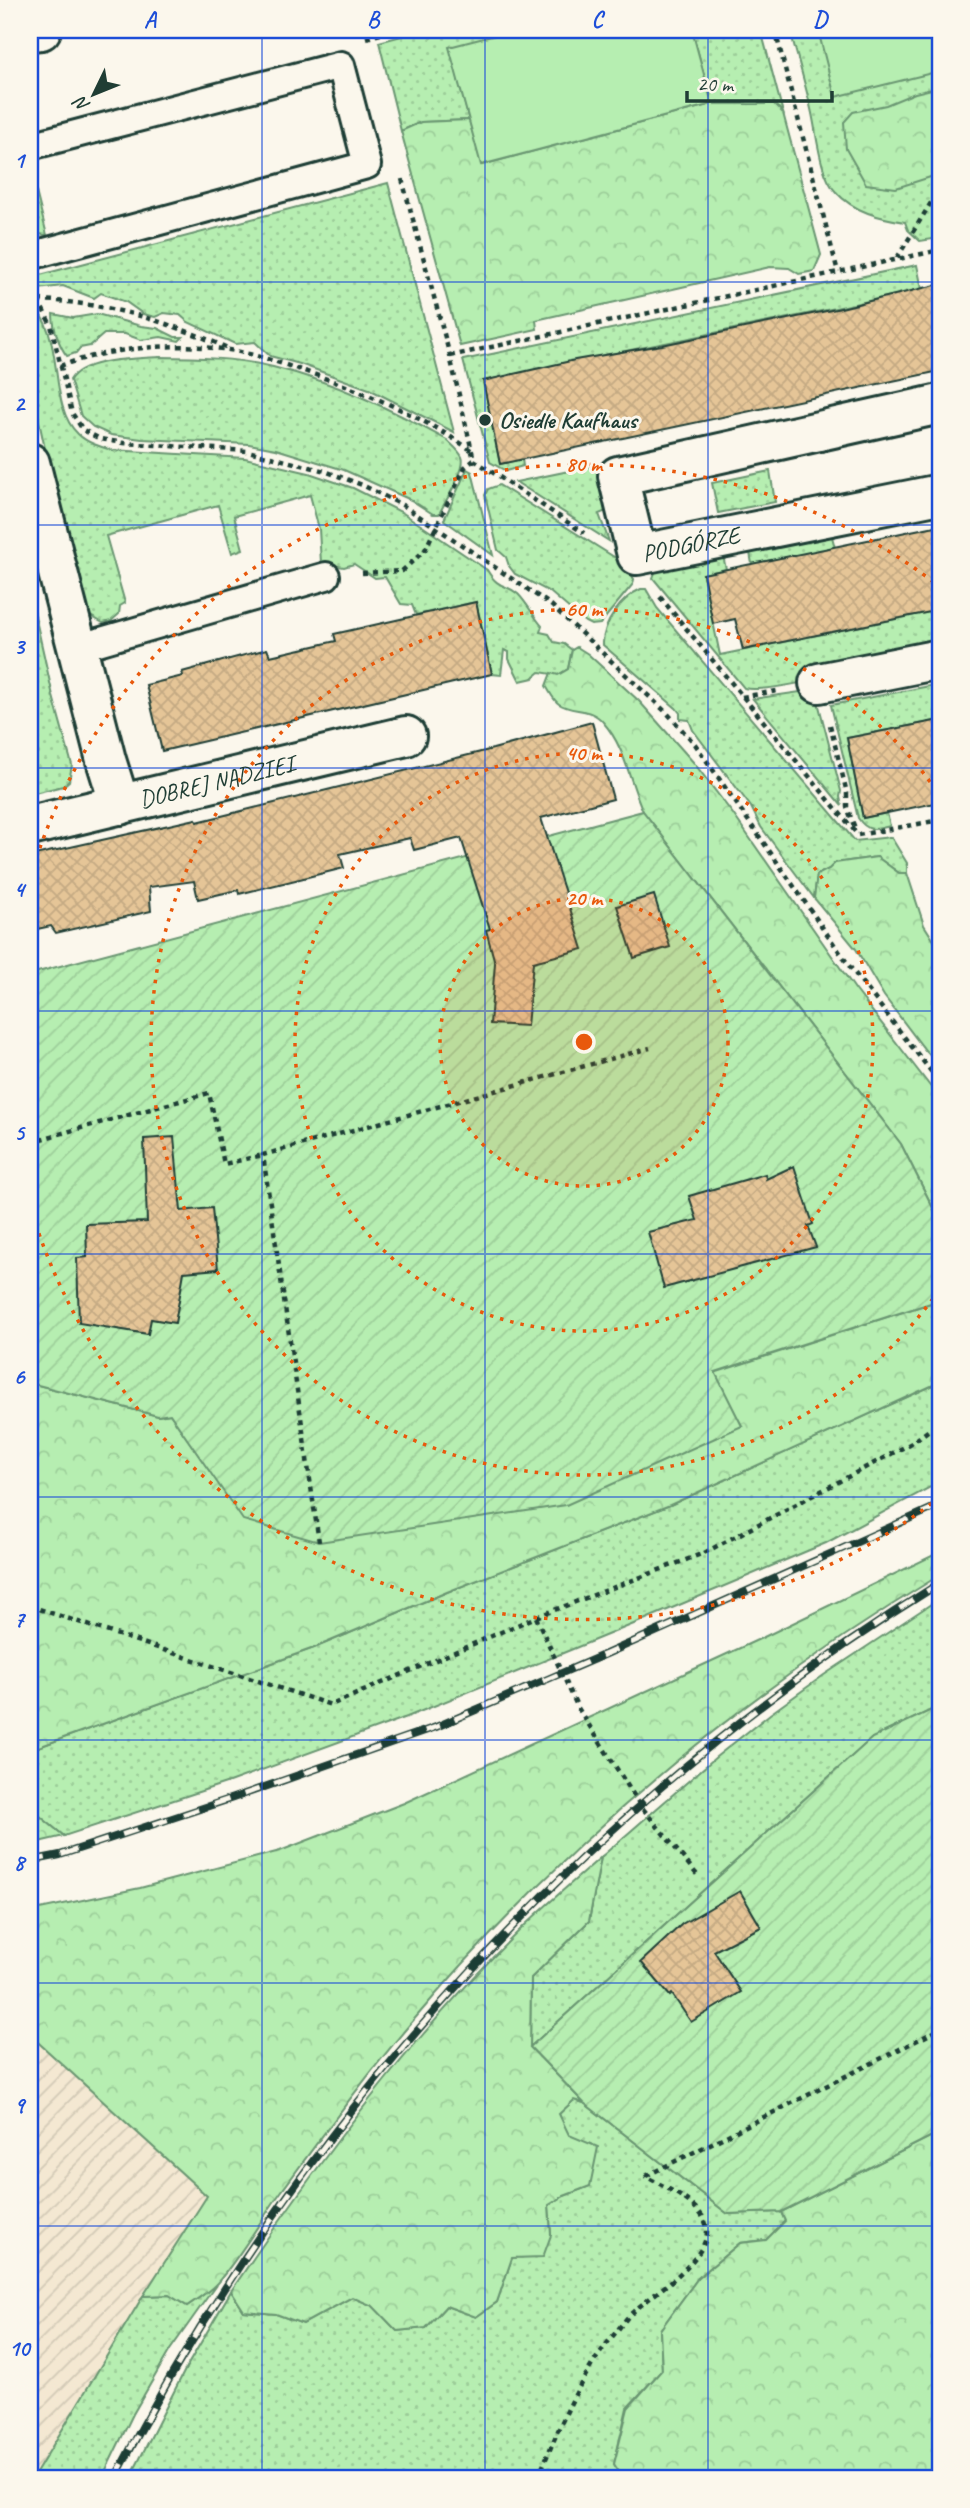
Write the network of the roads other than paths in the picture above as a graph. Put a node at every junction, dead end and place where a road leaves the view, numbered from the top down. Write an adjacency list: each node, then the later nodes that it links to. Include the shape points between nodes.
1 (41, 30): 2 (street)
2 (30, 31)
3 (30, 146): 4 (lane, via 341,65 367,165)
4 (30, 256)
5 (940, 404): 7 (street, PODGÓRZE, via 618,477 637,555)
6 (30, 463): 9 (street)
7 (940, 494)
8 (326, 576): 9 (lane)
9 (77, 648): 13 (street)
10 (940, 659): 11 (street)
11 (819, 683)
12 (406, 736): 13 (street, DOBREJ NADZIEI)
13 (120, 804): 14 (street, DOBREJ NADZIEI)
14 (30, 826)

